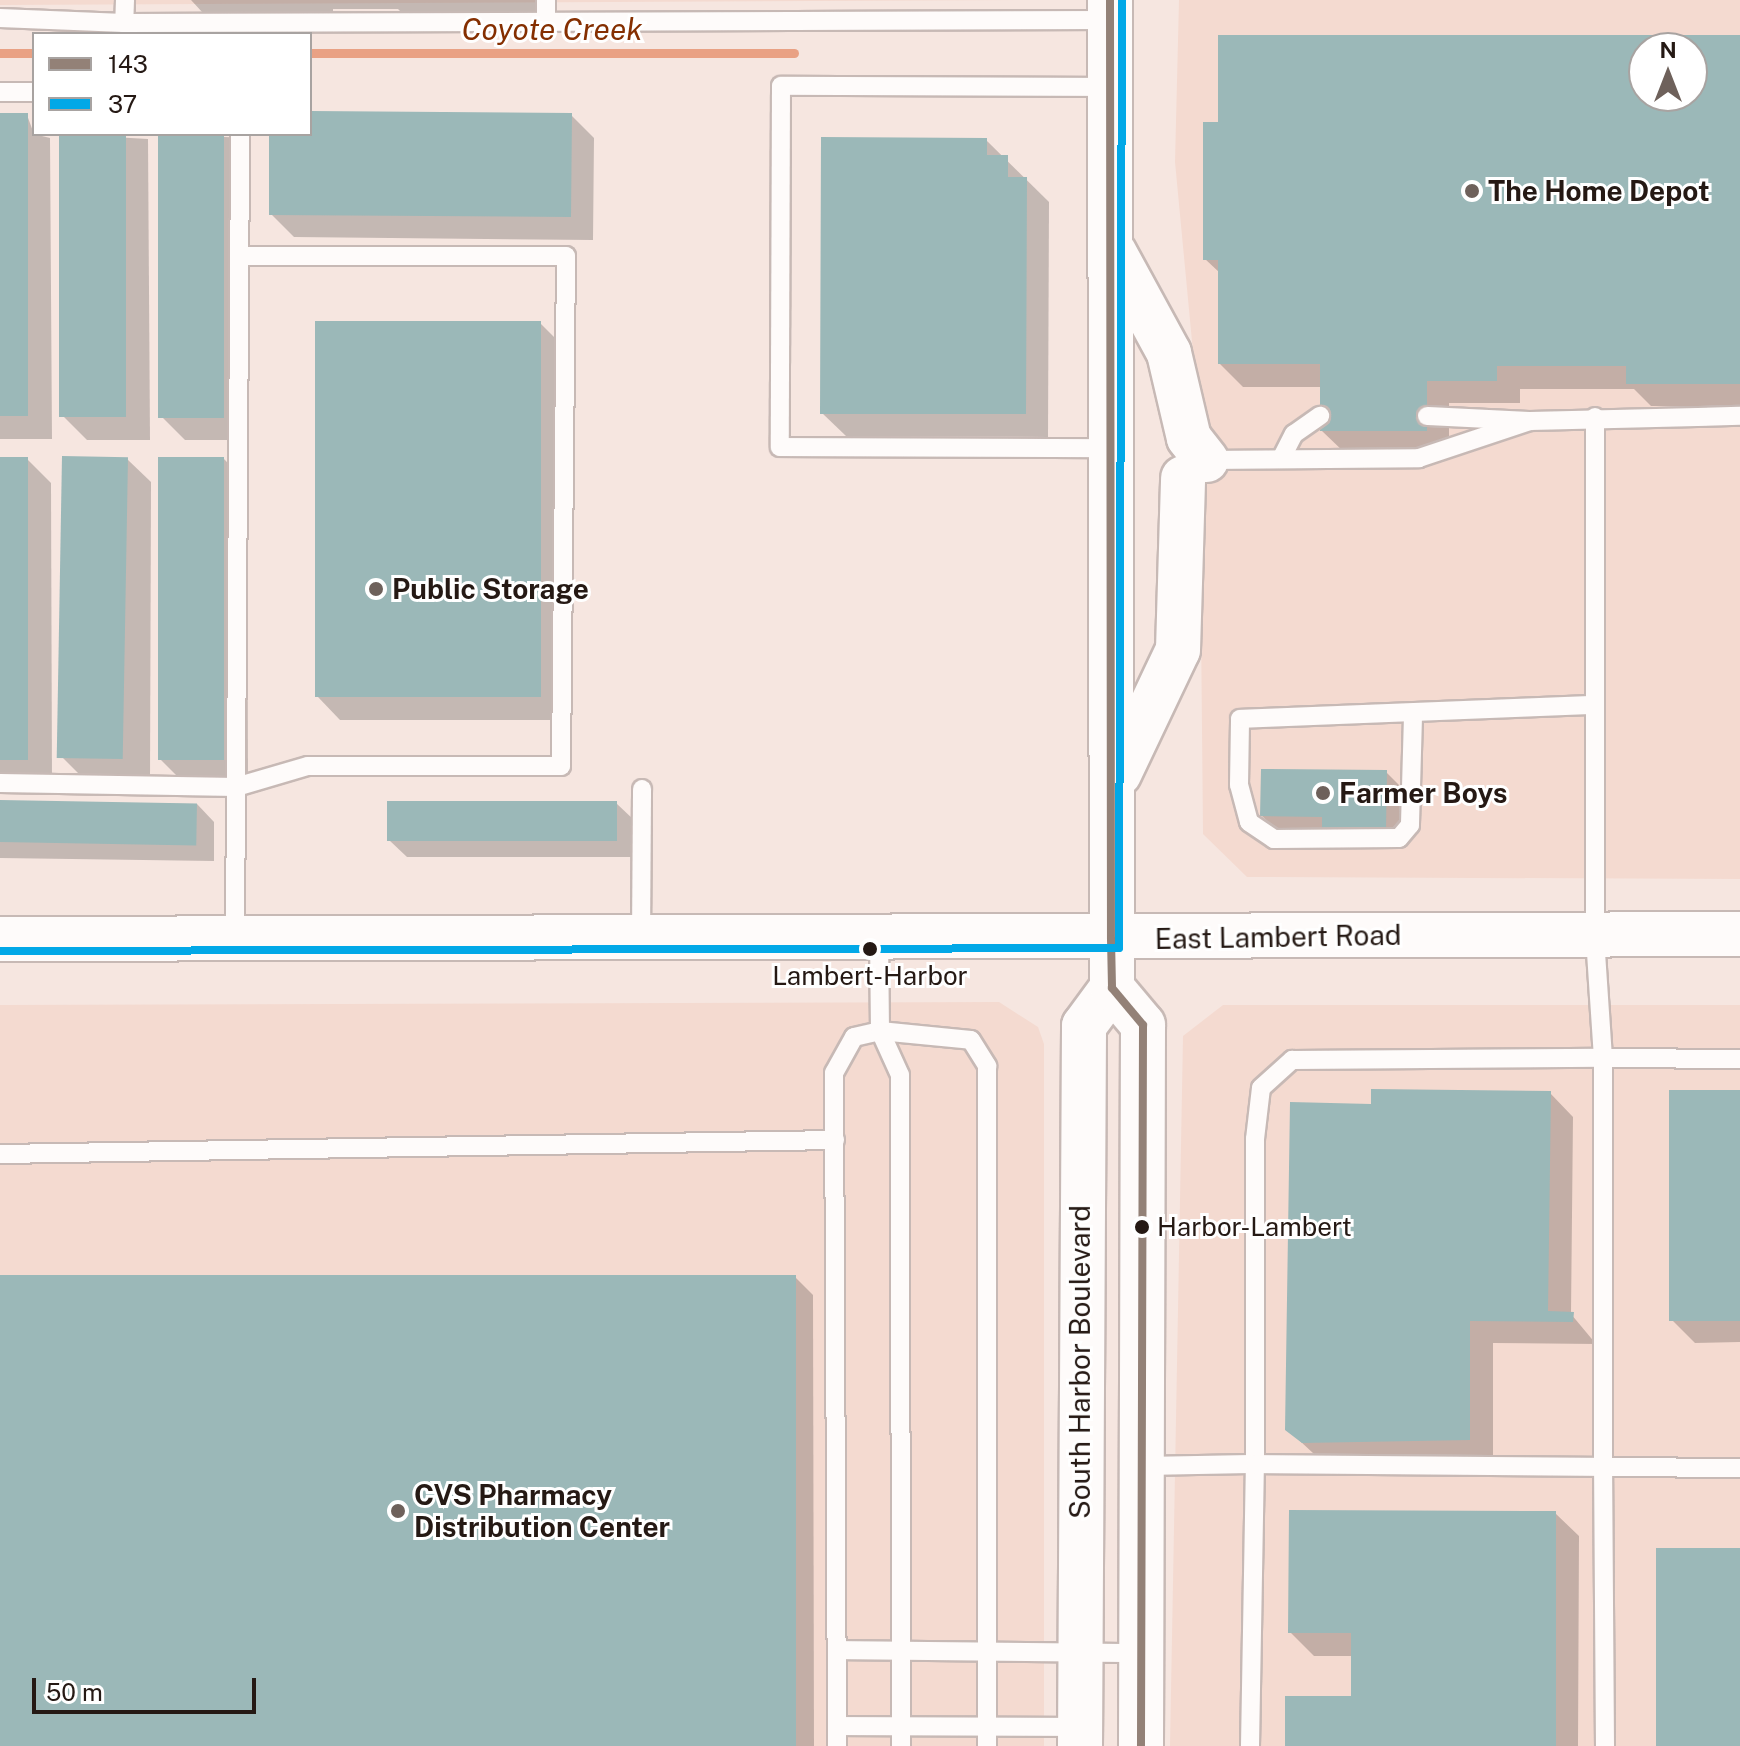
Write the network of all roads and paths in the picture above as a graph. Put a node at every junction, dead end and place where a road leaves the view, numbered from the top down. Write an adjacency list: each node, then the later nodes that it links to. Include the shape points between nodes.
1 (125, 0): 5 (lane)
2 (546, 0): 6 (lane)
3 (1110, 10): 6 (lane); 7 (main road)
4 (0, 18): 5 (lane)
5 (124, 23): 6 (lane)
6 (546, 24)
7 (1111, 87): 11 (main road); 18 (lane, via 781,86 780,447)
8 (0, 92): 9 (lane)
9 (32, 92)
10 (240, 136): 12 (lane)
11 (1112, 248): 18 (main road); 20 (main road, via 1169,353)
12 (240, 256): 24 (lane); 24 (lane, via 566,256 566,272 561,766 308,766)
13 (1320, 416): 19 (lane, via 1294,434)
14 (1427, 416): 17 (lane)
15 (1740, 416): 16 (lane)
16 (1595, 417): 17 (lane); 21 (lane)
17 (1530, 421): 19 (lane, via 1419,458)
18 (1114, 448): 25 (main road)
19 (1281, 459): 20 (lane)
20 (1194, 469): 25 (main road, via 1178,650)
21 (1594, 705): 22 (lane, via 1503,705); 28 (lane)
22 (1413, 716): 22 (lane, via 1240,719 1239,785 1256,830 1274,839 1390,842 1410,825)
23 (0, 783): 24 (lane)
24 (236, 787): 31 (lane)
25 (1113, 787): 30 (main road)
26 (642, 789): 32 (lane)
27 (1740, 934): 28 (main road, East Lambert Road)
28 (1595, 936): 30 (main road, East Lambert Road); 36 (lane)
29 (0, 939): 31 (main road, East Lambert Road)
30 (1111, 939): 33 (main road, East Lambert Road); 34 (main road)
31 (235, 940): 32 (main road, East Lambert Road)
32 (641, 941): 33 (main road, East Lambert Road)
33 (879, 941): 35 (lane)
34 (1112, 988): 41 (main road, South Harbor Boulevard, via 1143,1025); 47 (main road, South Harbor Boulevard, via 1084,1026)
35 (880, 1031): 38 (lane, via 854,1037 842,1053 834,1073); 44 (lane, via 971,1040 987,1066); 46 (lane, via 900,1062)
36 (1603, 1058): 37 (lane); 40 (lane, via 1292,1060 1261,1088); 42 (lane)
37 (1740, 1059)
38 (835, 1140): 39 (lane); 45 (lane)
39 (0, 1154)
40 (1255, 1464): 41 (lane); 42 (lane); 57 (lane)
41 (1140, 1466): 48 (main road, South Harbor Boulevard)
42 (1603, 1467): 43 (lane); 58 (lane)
43 (1740, 1468)
44 (986, 1649): 46 (lane); 47 (lane); 49 (lane)
45 (839, 1650): 46 (lane); 51 (lane)
46 (901, 1650): 50 (lane)
47 (1079, 1652): 48 (lane); 52 (main road, South Harbor Boulevard)
48 (1140, 1653): 56 (main road, South Harbor Boulevard)
49 (987, 1723): 50 (lane); 52 (lane); 55 (lane)
50 (901, 1725): 51 (lane); 54 (lane)
51 (837, 1726): 53 (lane)
52 (1080, 1736)
53 (837, 1746)
54 (901, 1746)
55 (987, 1746)
56 (1141, 1746)
57 (1250, 1746)
58 (1605, 1746)

